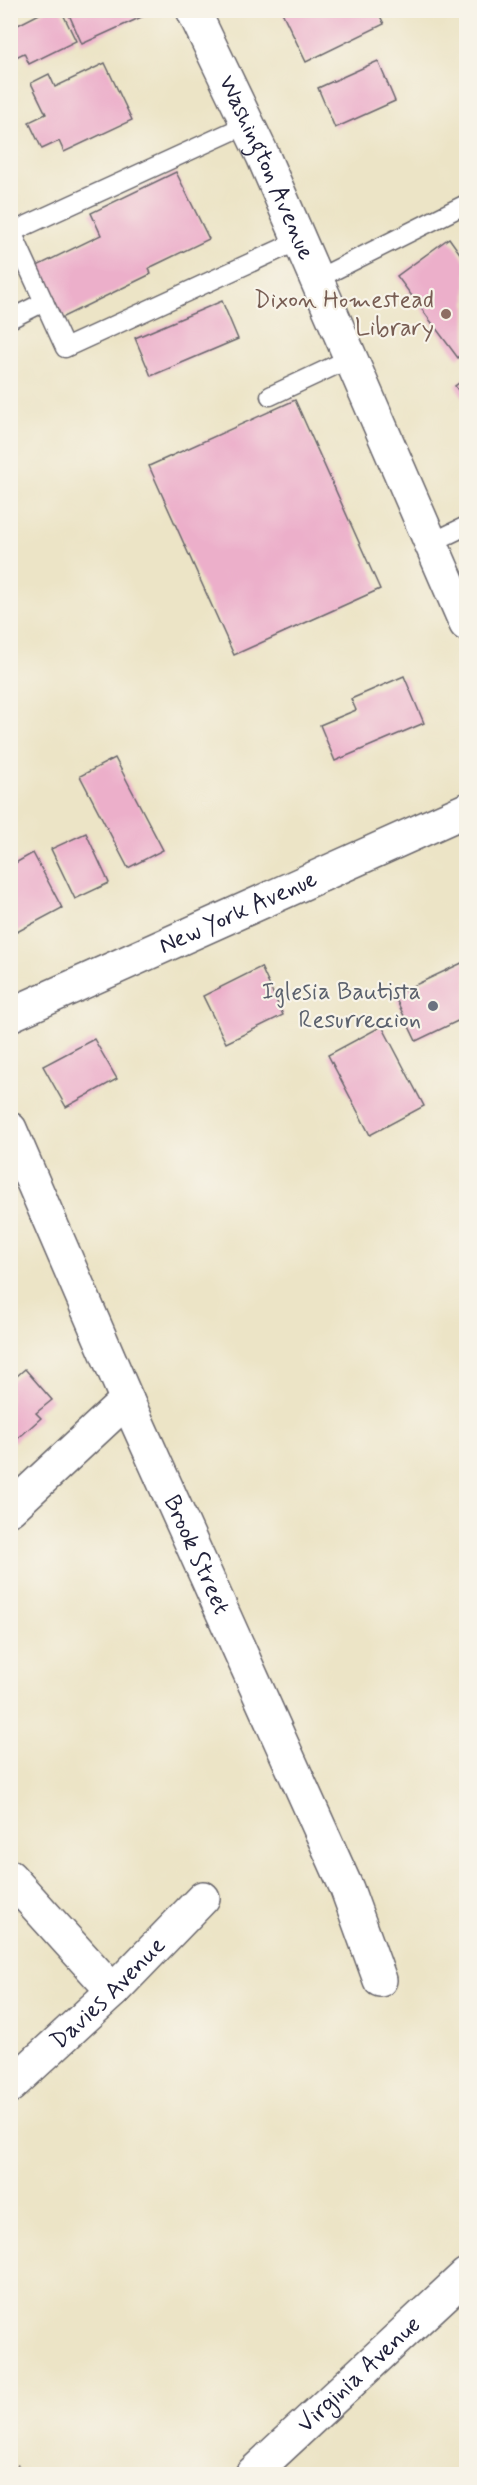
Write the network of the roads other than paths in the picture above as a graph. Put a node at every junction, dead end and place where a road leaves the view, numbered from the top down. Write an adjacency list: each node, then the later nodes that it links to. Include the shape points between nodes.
1 (193, 10): 2 (street, Washington Avenue)
2 (248, 124): 4 (street, Washington Avenue); 6 (lane, via 12,232)
3 (466, 204): 5 (lane)
4 (300, 240): 5 (street, Washington Avenue); 6 (lane, via 64,348)
5 (317, 279): 8 (street, Washington Avenue)
6 (44, 302): 7 (lane)
7 (10, 319)
8 (351, 358): 9 (lane); 11 (street, Washington Avenue)
9 (270, 396)
10 (466, 526): 11 (lane)
11 (431, 543): 12 (street, Washington Avenue)
12 (466, 624)
13 (466, 810): 14 (street, New York Avenue)
14 (10, 1015)
15 (10, 1129): 16 (street, Brook Street)
16 (127, 1400): 17 (street); 20 (street, Brook Street, via 347,1889)
17 (10, 1509)
18 (10, 1877): 21 (street)
19 (203, 1898): 21 (street, Davies Avenue)
20 (380, 1980)
21 (113, 1991): 22 (street, Davies Avenue)
22 (10, 2086)
23 (466, 2275): 24 (street, Virginia Avenue)
24 (252, 2475)

